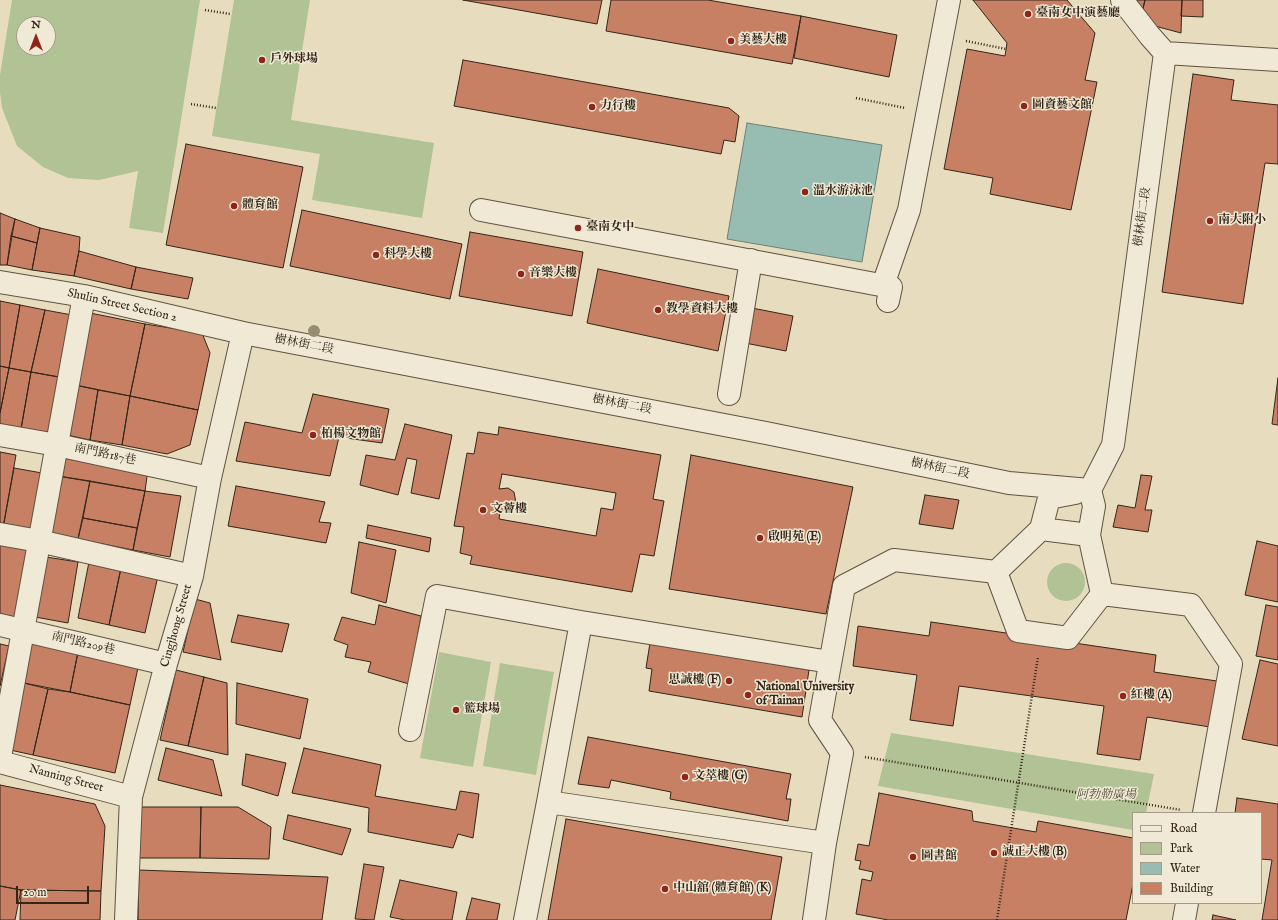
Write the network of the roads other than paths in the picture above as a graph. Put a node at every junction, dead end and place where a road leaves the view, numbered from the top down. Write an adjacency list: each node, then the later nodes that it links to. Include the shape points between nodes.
1 (949, 0): 6 (street, via 909,210 885,293)
2 (1122, 0): 3 (street)
3 (1165, 53): 4 (street); 14 (street, 樹林街二段, via 1113,446)
4 (1278, 60)
5 (481, 210): 6 (street)
6 (751, 260): 10 (street)
7 (0, 282): 8 (street, Shulin Street Section 2)
8 (84, 296): 9 (street, Shulin Street Section 2); 12 (street)
9 (243, 333): 13 (street, Cingjhong Street); 14 (street, 樹林街二段, via 766,433 1009,483)
10 (729, 394)
11 (0, 435): 12 (street, 南門路187巷)
12 (57, 445): 13 (street, 南門路187巷); 18 (street)
13 (210, 478): 20 (street, Cingjhong Street)
14 (1090, 490): 15 (street, via 1049,498); 17 (street, via 1094,506)
15 (1041, 530): 17 (street); 19 (street)
16 (0, 534): 18 (street)
17 (1089, 535): 21 (street)
18 (39, 541): 20 (street); 24 (street)
19 (996, 572): 21 (street, via 1018,631 1068,638); 25 (street, via 894,560 844,586)
20 (192, 576): 26 (street, Cingjhong Street)
21 (1102, 594): 32 (street, via 1191,605 1232,664)
22 (580, 622): 25 (street); 27 (street, via 437,596); 31 (street)
23 (0, 625): 24 (street, 南門路209巷)
24 (23, 630): 26 (street, 南門路209巷); 28 (street)
25 (830, 662): 33 (street, via 820,720 842,753)
26 (166, 664): 30 (street, Cingjhong Street)
27 (410, 730)
28 (0, 757)
29 (0, 762): 30 (street, Nanning Street)
30 (131, 797): 35 (street, Cingjhong Street)
31 (548, 802): 33 (street); 36 (street)
32 (1204, 812)
33 (825, 843): 37 (street)
34 (1187, 904): 38 (street)
35 (126, 920)
36 (525, 920)
37 (814, 920)
38 (1184, 920)

